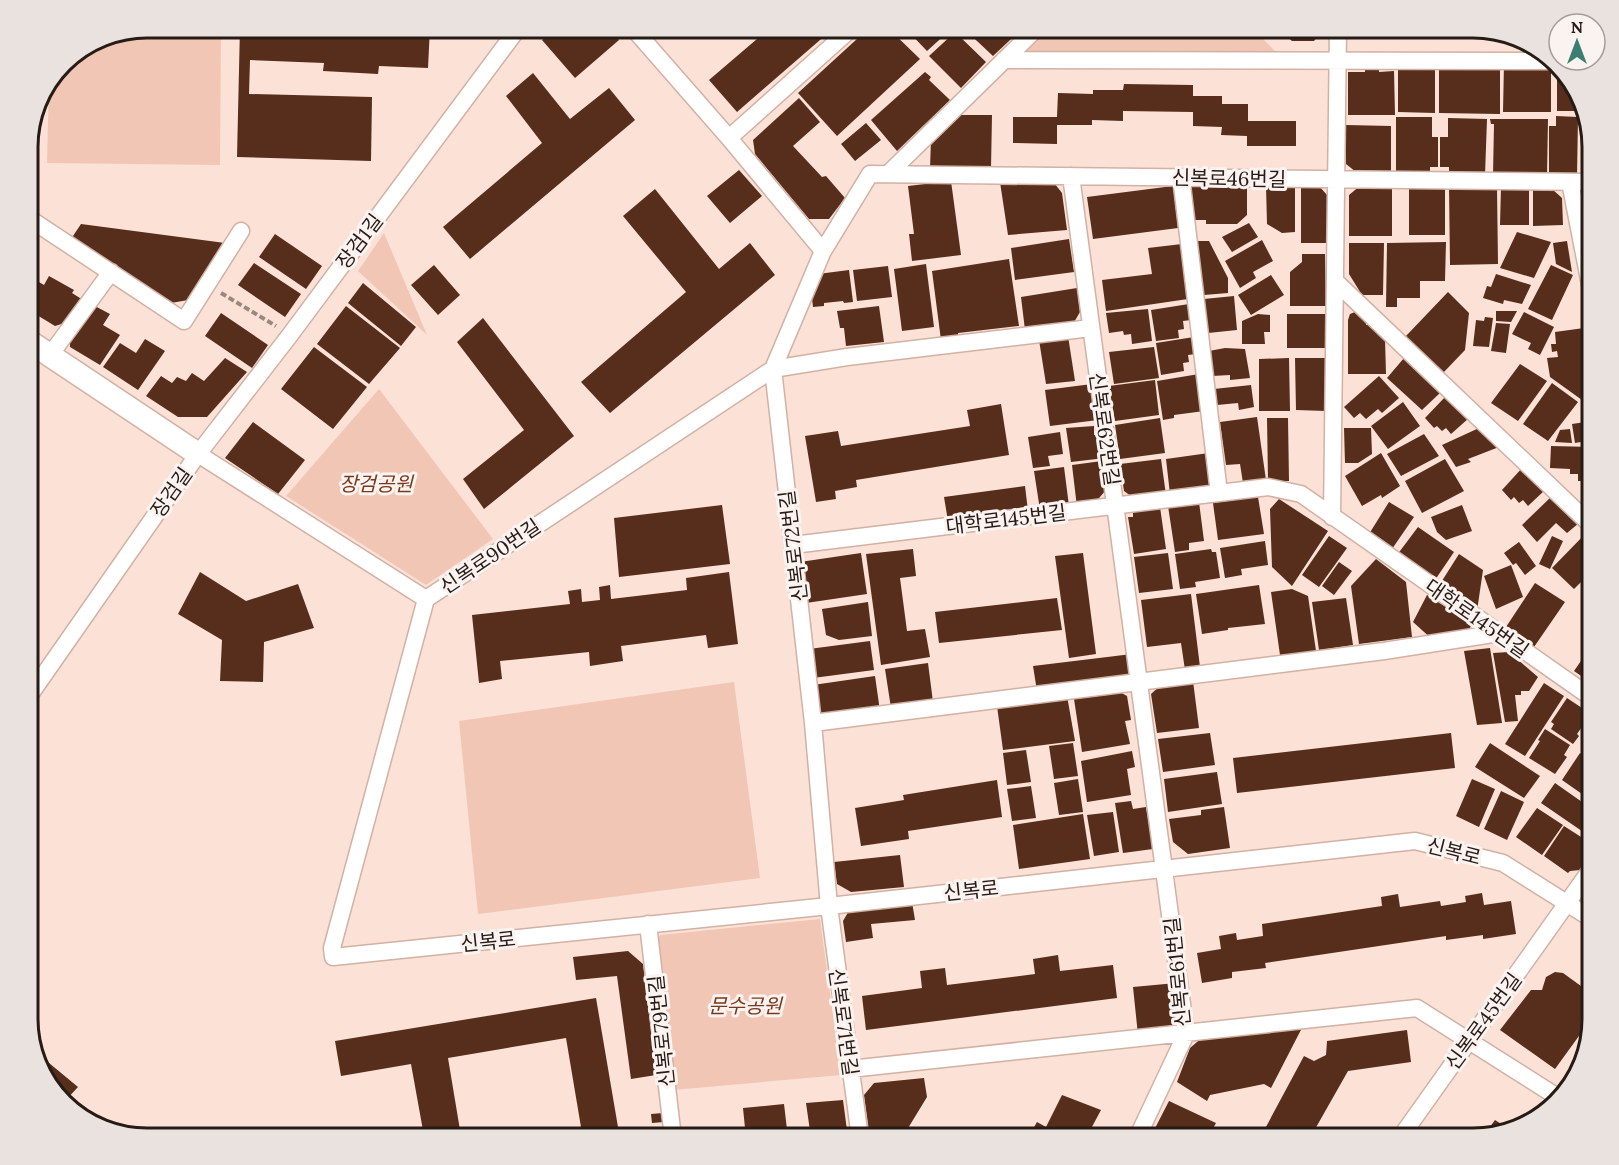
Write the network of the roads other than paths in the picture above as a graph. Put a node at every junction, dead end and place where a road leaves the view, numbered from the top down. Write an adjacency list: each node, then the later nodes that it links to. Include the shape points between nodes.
1 (511, 38): 26 (street, 장검1길)
2 (642, 38): 9 (street)
3 (841, 38): 9 (street)
4 (1027, 38): 6 (street, 신복로72번길)
5 (1338, 38): 7 (street)
6 (1004, 60): 7 (street); 10 (street, 신복로72번길)
7 (1337, 60): 8 (street); 13 (street)
8 (1540, 61)
9 (729, 138): 19 (street)
10 (888, 174): 11 (street, 신복로46번길); 19 (street, 신복로72번길, via 870,174)
11 (1071, 176): 12 (street, 신복로46번길); 22 (street, 신복로62번길)
12 (1180, 177): 13 (street, 신복로46번길); 27 (street)
13 (1336, 179): 14 (street, 신복로46번길); 21 (street)
14 (1570, 182): 15 (street, 신복로46번길); 18 (street)
15 (1582, 182)
16 (38, 224): 20 (street)
17 (242, 231): 20 (street, via 184,321)
18 (1582, 244)
19 (823, 251): 25 (street, 신복로72번길)
20 (111, 272): 24 (street)
21 (1335, 281): 29 (street); 30 (street)
22 (1091, 328): 25 (street); 28 (street, 신복로62번길)
23 (38, 347): 26 (main road, 장검길)
24 (56, 347)
25 (773, 369): 31 (street, 신복로72번길); 32 (street, 신복로90번길)
26 (198, 454): 32 (street); 35 (street, 장검길)
27 (1220, 492): 28 (street, 대학로145번길); 30 (street, 대학로145번길, via 1268,487 1300,495)
28 (1115, 505): 31 (street, 대학로145번길); 34 (street, 신복로62번길)
29 (1582, 516)
30 (1332, 518): 33 (street, 대학로145번길)
31 (793, 545): 37 (street, 신복로72번길)
32 (426, 599): 44 (street, 신복로90번길)
33 (1499, 633): 34 (street); 36 (street, 대학로145번길)
34 (1139, 682): 37 (street); 38 (street, 신복로62번길)
35 (38, 683)
36 (1582, 691)
37 (813, 723): 41 (street, 신복로72번길)
38 (1164, 869): 40 (street, 신복로, via 1415,841 1503,863); 41 (street, 신복로); 45 (street, 신복로61번길)
39 (1582, 882): 40 (street)
40 (1567, 903): 42 (street, 신복로); 46 (street, 신복로45번길)
41 (829, 906): 43 (street, 신복로); 47 (street, 신복로71번길)
42 (1582, 913)
43 (648, 924): 44 (street, 신복로); 49 (street, 신복로79번길)
44 (333, 957)
45 (1186, 1034): 46 (street, via 1417,1008); 47 (street); 51 (street, 신복로61번길)
46 (1469, 1041): 48 (street); 52 (street, 신복로45번길)
47 (850, 1069): 50 (street, 신복로71번길)
48 (1551, 1093)
49 (672, 1128)
50 (859, 1128)
51 (1142, 1128)
52 (1407, 1128)

